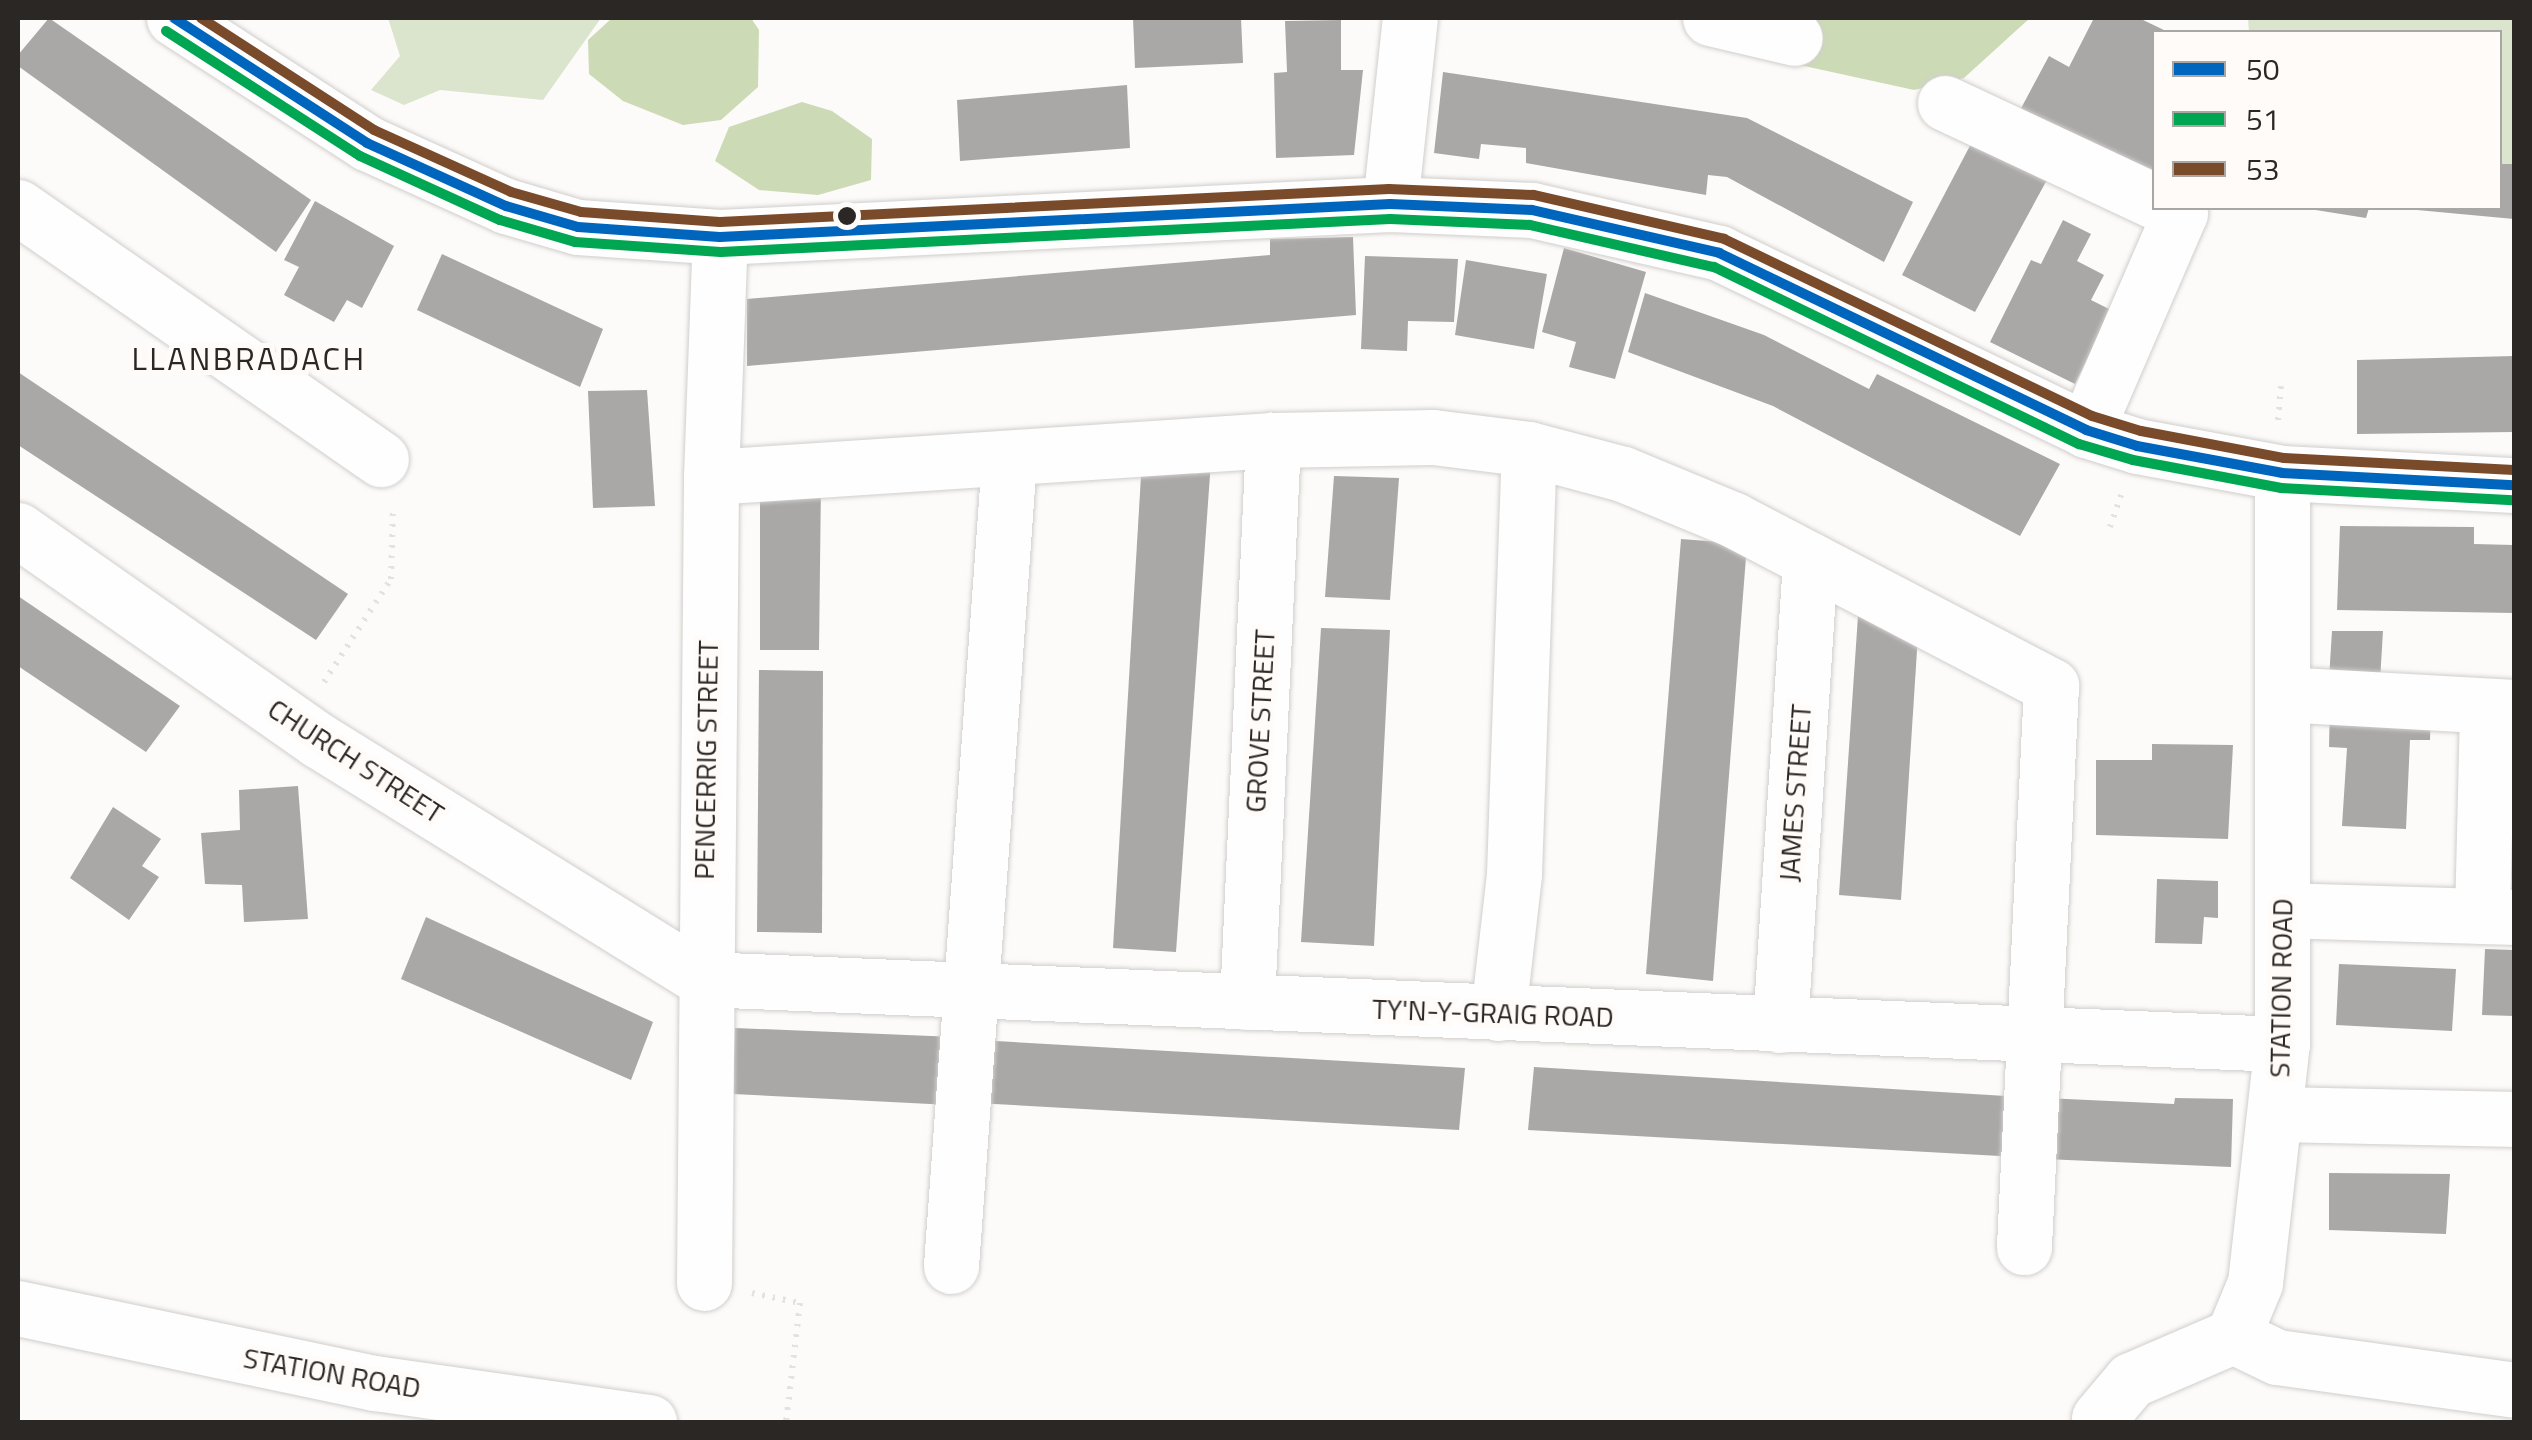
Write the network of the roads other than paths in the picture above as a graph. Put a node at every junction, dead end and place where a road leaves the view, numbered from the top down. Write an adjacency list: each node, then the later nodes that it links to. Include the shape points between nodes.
1 (174, 18): 10 (street, via 367,142 506,206 578,227)
2 (1410, 18): 7 (street)
3 (1710, 18): 4 (street)
4 (1795, 38)
5 (1944, 103): 6 (street)
6 (2152, 200)
7 (1390, 204): 10 (street); 11 (street, via 1532,210 1719,253)
8 (18, 207): 15 (street)
9 (2173, 210): 11 (street, via 2180,213)
10 (720, 237): 17 (street, PENCERRIG STREET)
11 (2086, 430): 16 (street, via 2191,459)
12 (1273, 440): 13 (street, via 1433,437); 14 (street); 27 (street, GROVE STREET)
13 (1529, 448): 20 (street, via 1623,474); 28 (street, via 1514,874)
14 (1009, 458): 17 (street); 26 (street)
15 (381, 459)
16 (2282, 473): 18 (street); 21 (street, STATION ROAD)
17 (711, 477): 25 (street, PENCERRIG STREET)
18 (2514, 485)
19 (18, 530): 25 (street, CHURCH STREET, via 296,725)
20 (1810, 560): 29 (street, JAMES STREET); 30 (street, via 2052,686)
21 (2282, 694): 22 (street); 23 (street, STATION ROAD)
22 (2501, 706): 24 (street)
23 (2282, 910): 24 (street); 31 (street, STATION ROAD)
24 (2498, 917)
25 (703, 978): 26 (street, TY'N-Y-GRAIG ROAD); 36 (street, PENCERRIG STREET)
26 (974, 990): 27 (street, TY'N-Y-GRAIG ROAD); 35 (street)
27 (1247, 1002): 28 (street, TY'N-Y-GRAIG ROAD)
28 (1498, 1013): 29 (street, TY'N-Y-GRAIG ROAD)
29 (1780, 1025): 30 (street, TY'N-Y-GRAIG ROAD)
30 (2036, 1034): 31 (street, TY'N-Y-GRAIG ROAD); 34 (street)
31 (2282, 1044): 32 (street, STATION ROAD)
32 (2279, 1114): 33 (street); 38 (street, STATION ROAD, via 2255,1284)
33 (2514, 1119)
34 (2024, 1247)
35 (951, 1266)
36 (704, 1284)
37 (18, 1308): 41 (street, STATION ROAD, via 375,1384)
38 (2232, 1336): 39 (street, via 2277,1357); 40 (street, via 2131,1380)
39 (2514, 1390)
40 (2099, 1418)
41 (649, 1422)

